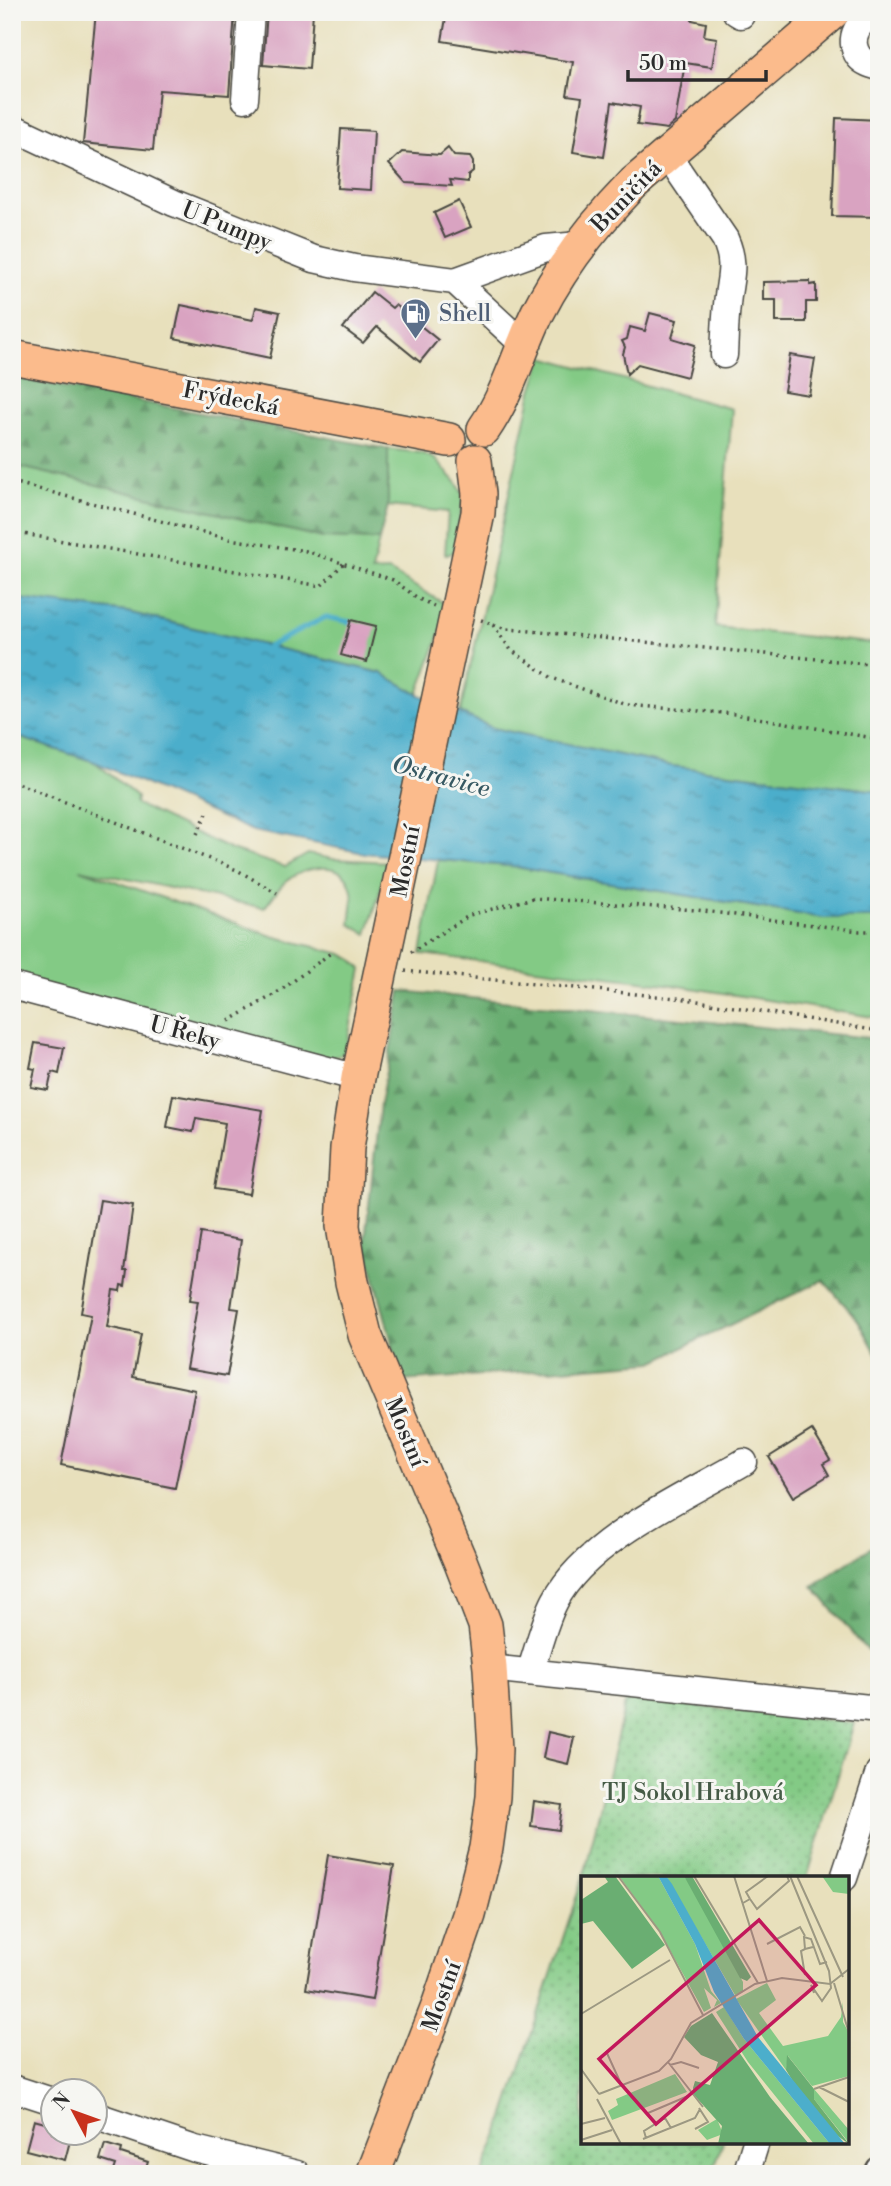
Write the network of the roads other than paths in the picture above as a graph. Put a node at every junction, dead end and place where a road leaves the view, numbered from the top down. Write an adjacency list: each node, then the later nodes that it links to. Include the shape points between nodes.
1 (251, 12): 5 (street)
2 (833, 12): 7 (main road, Buničitá)
3 (879, 15): 4 (street, via 863,20 855,42 861,59)
4 (879, 67)
5 (245, 99)
6 (12, 127): 9 (street, U Pumpy, via 174,204 314,259)
7 (667, 154): 8 (main road, Buničitá); 11 (street, via 731,252)
8 (579, 245): 9 (street, U Pumpy, via 546,248); 10 (main road, Buničitá, via 553,284)
9 (455, 281): 10 (street)
10 (524, 345): 13 (main road, Buničitá, via 499,408)
11 (724, 355)
12 (12, 357): 14 (main road, Frýdecká)
13 (484, 429): 14 (main road, via 464,423); 15 (main road, via 488,447)
14 (449, 439): 15 (main road, via 455,457)
15 (475, 461): 17 (main road, Mostní, via 478,513 403,865 395,959)
16 (12, 986): 17 (street, U Řeky)
17 (358, 1078): 19 (main road, Mostní, via 347,1147 343,1226 352,1282 365,1335 485,1625)
18 (744, 1462): 20 (street, via 619,1534 581,1564 555,1600)
19 (490, 1668): 20 (street); 30 (main road, Mostní, via 495,1749 486,1848 437,2009)
20 (530, 1672): 21 (street)
21 (874, 1714)
22 (879, 1772): 23 (street)
23 (845, 1876)
24 (12, 2088): 25 (street)
25 (38, 2096)
26 (108, 2120): 29 (street, via 195,2149)
27 (755, 2144): 28 (street)
28 (747, 2171)
29 (297, 2174)
30 (373, 2174)

